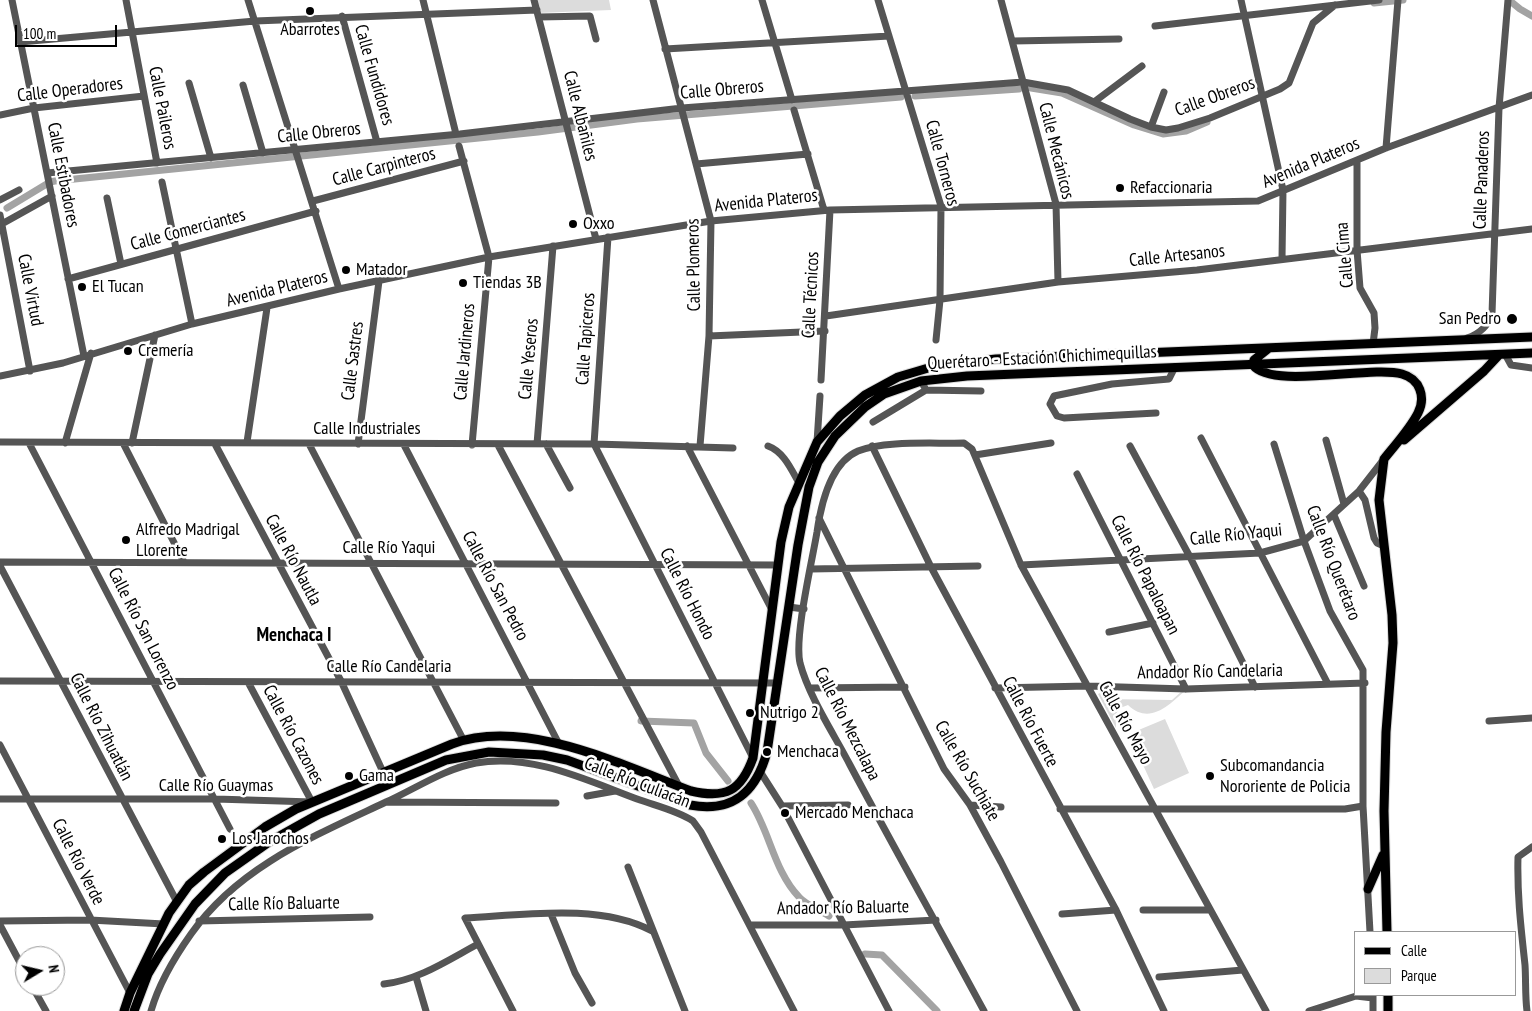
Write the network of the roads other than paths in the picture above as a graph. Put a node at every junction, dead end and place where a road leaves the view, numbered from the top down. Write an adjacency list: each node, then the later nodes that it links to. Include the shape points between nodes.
1 (12, 0): 26 (street, Calle Estibadores)
2 (126, 0): 21 (street, Calle Paileros)
3 (248, 0): 19 (street)
4 (423, 0): 15 (street)
5 (534, 0): 16 (street, Calle Albañiles)
6 (653, 0): 28 (street, Calle Plomeros)
7 (762, 0): 27 (street)
8 (878, 0): 22 (street, Calle Torneros)
9 (1001, 0): 25 (street, Calle Mecánicos)
10 (1241, 0): 18 (street)
11 (1379, 0): 14 (street)
12 (1398, 0): 50 (street)
13 (1508, 0): 41 (street, Calle Panaderos)
14 (1335, 5): 18 (street); 37 (street, Calle Obreros, via 1313,23 1289,83)
15 (426, 14): 16 (street); 17 (street); 47 (street)
16 (538, 14): 23 (street, via 590,16); 45 (street, Calle Albañiles)
17 (342, 16): 19 (street); 48 (street, Calle Fundidores)
18 (1246, 17): 20 (street); 37 (street)
19 (255, 21): 21 (street); 51 (street)
20 (1155, 26)
21 (132, 31): 26 (street); 36 (street, Calle Paileros)
22 (889, 36): 27 (street); 33 (street, Calle Torneros)
23 (596, 39)
24 (1119, 39): 25 (street)
25 (1013, 41): 31 (street, Calle Mecánicos)
26 (20, 42): 40 (street, Calle Estibadores)
27 (776, 44): 28 (street); 38 (street)
28 (666, 49): 43 (street, Calle Plomeros)
29 (1142, 66): 39 (street)
30 (189, 83): 54 (street)
31 (1024, 84): 33 (street, Calle Obreros); 39 (street, Calle Obreros, via 1068,90); 67 (street, Calle Mecánicos)
32 (243, 85): 52 (street)
33 (906, 92): 38 (street, Calle Obreros); 68 (street, Calle Torneros)
34 (1164, 92): 46 (street)
35 (1532, 95): 41 (street, Avenida Plateros)
36 (144, 96): 40 (street, Calle Operadores); 57 (street, Calle Paileros)
37 (1261, 96): 46 (street, Calle Obreros, via 1190,125 1166,130); 62 (street)
38 (792, 100): 43 (street, Calle Obreros)
39 (1094, 102): 46 (street, Calle Obreros)
40 (34, 108): 44 (street, Calle Operadores); 59 (street, Calle Estibadores)
41 (1499, 108): 50 (street, Avenida Plateros); 75 (street, Calle Panaderos)
42 (794, 110): 53 (street, Calle Técnicos)
43 (683, 112): 45 (street, Calle Obreros); 58 (street, Calle Plomeros)
44 (0, 115)
45 (567, 127): 47 (street, Calle Obreros); 77 (street, Calle Albañiles)
46 (1151, 127)
47 (456, 134): 48 (street, Calle Obreros)
48 (377, 142): 51 (street, Calle Obreros)
49 (459, 146): 56 (street, Calle Jardineros)
50 (1386, 148): 55 (street, Avenida Plateros)
51 (296, 152): 52 (street, Calle Obreros); 66 (street)
52 (263, 153): 54 (street, Calle Obreros)
53 (808, 154): 58 (street); 69 (street, Calle Técnicos)
54 (211, 158): 57 (street, Calle Obreros)
55 (1357, 161): 62 (street, Avenida Plateros); 80 (street, Calle Cima)
56 (464, 162): 66 (street, Calle Carpinteros); 81 (street, Calle Jardineros)
57 (158, 163): 59 (street, Calle Obreros)
58 (696, 164): 72 (street, Calle Plomeros)
59 (47, 174): 63 (street, Calle Estibadores)
60 (162, 182): 79 (street)
61 (19, 190): 65 (street)
62 (1283, 190): 67 (street, Avenida Plateros, via 1258,201); 82 (street)
63 (52, 196): 73 (street); 84 (street, Calle Estibadores)
64 (107, 198): 83 (street)
65 (0, 200)
66 (312, 201): 70 (street)
67 (1056, 204): 68 (street, Avenida Plateros); 86 (street, Calle Mecánicos)
68 (941, 206): 69 (street, Avenida Plateros); 88 (street, Calle Torneros)
69 (827, 210): 72 (street, Avenida Plateros); 90 (street, Calle Técnicos)
70 (316, 211): 79 (street, Calle Comerciantes); 87 (street)
71 (0, 215): 73 (street, Calle Virtud)
72 (711, 221): 76 (street, Avenida Plateros); 94 (street, Calle Plomeros)
73 (1, 224): 106 (street, Calle Virtud)
74 (1532, 229): 75 (street, Calle Artesanos)
75 (1496, 234): 80 (street, Calle Artesanos); 97 (street, Calle Panaderos, via 1489,323 1480,332)
76 (608, 236): 77 (street, Avenida Plateros); 131 (street, Calle Tapiceros)
77 (596, 239): 78 (street, Avenida Plateros)
78 (553, 246): 81 (street, Avenida Plateros); 129 (street, Calle Yeseros)
79 (176, 248): 83 (street, Calle Comerciantes); 91 (street)
80 (1357, 250): 82 (street, Calle Artesanos); 98 (street, Calle Cima, via 1360,288 1375,319)
81 (489, 257): 85 (street, Avenida Plateros); 133 (street, Calle Jardineros)
82 (1282, 259): 86 (street, Calle Artesanos)
83 (121, 264): 84 (street, Calle Comerciantes)
84 (68, 279): 101 (street, Calle Estibadores)
85 (378, 281): 87 (street, Avenida Plateros); 127 (street, Calle Sastres)
86 (1058, 282): 88 (street, Calle Artesanos)
87 (339, 289): 89 (street, Avenida Plateros)
88 (940, 300): 90 (street, Calle Artesanos); 96 (street, Calle Torneros)
89 (267, 308): 91 (street, Avenida Plateros); 118 (street)
90 (826, 316): 92 (street, Calle Técnicos)
91 (192, 324): 93 (street, Avenida Plateros)
92 (825, 331): 94 (street); 108 (street, Calle Técnicos)
93 (155, 335): 101 (street, Avenida Plateros); 123 (street)
94 (709, 336): 136 (street, Calle Plomeros)
95 (1532, 337): 97 (main road, Querétaro - Estación Chichimequillas)
96 (936, 340)
97 (1457, 341): 98 (main road, Querétaro - Estación Chichimequillas)
98 (1373, 344): 99 (main road, Querétaro - Estación Chichimequillas)
99 (1269, 348): 103 (main road, via 1254,360); 119 (main road, Querétaro - Estación Chichimequillas, via 996,359 935,366 898,377 865,395)
100 (1532, 353): 102 (main road, Querétaro - Estación Chichimequillas)
101 (88, 354): 106 (street, Avenida Plateros); 121 (street)
102 (1502, 354): 103 (main road, Querétaro - Estación Chichimequillas); 105 (street, via 1511,365); 142 (main road, Calle Río Yaqui)
103 (1253, 365): 104 (main road, Querétaro - Estación Chichimequillas); 142 (main road, via 1262,372 1277,375 1388,372 1414,380 1421,390 1418,414)
104 (1175, 367): 109 (main road, Querétaro - Estación Chichimequillas); 113 (street, via 1169,380 1112,384 1054,396 1050,404 1057,416 1064,418)
105 (1532, 368)
106 (30, 371): 107 (street, Avenida Plateros)
107 (0, 376)
108 (821, 380)
109 (920, 381): 110 (street); 172 (main road, Querétaro - Estación Chichimequillas, via 884,394 865,407 835,436 818,462 807,497)
110 (926, 390): 111 (street); 114 (street)
111 (981, 390)
112 (820, 396): 119 (street)
113 (1156, 413)
114 (873, 422)
115 (1201, 438): 152 (street)
116 (1326, 440): 147 (street)
117 (0, 442): 120 (street, Calle Industriales)
118 (247, 442): 125 (street, Calle Industriales); 126 (street, Calle Industriales)
119 (817, 442): 144 (main road, Querétaro - Estación Chichimequillas)
120 (29, 443): 121 (street, Calle Industriales); 156 (street, Calle Río San Lorenzo)
121 (65, 443): 122 (street, Calle Industriales)
122 (123, 443): 123 (street, Calle Industriales); 157 (street)
123 (132, 443): 125 (street, Calle Industriales)
124 (1052, 443): 141 (street)
125 (215, 444): 158 (street, Calle Río Nautla)
126 (309, 444): 127 (street, Calle Industriales); 159 (street)
127 (358, 444): 128 (street, Calle Industriales)
128 (404, 444): 133 (street, Calle Industriales); 160 (street, Calle Río San Pedro)
129 (537, 444): 130 (street, Calle Industriales); 134 (street, Calle Industriales)
130 (546, 444): 131 (street, Calle Industriales); 145 (street)
131 (594, 444): 135 (street, Calle Industriales); 162 (street, Calle Río Hondo)
132 (1274, 444): 150 (street, Calle Río Querétaro)
133 (472, 445): 134 (street, Calle Industriales)
134 (498, 445): 161 (street, Calle Río Culiacán)
135 (687, 446): 136 (street, Calle Industriales); 166 (street)
136 (700, 446): 140 (street, Calle Industriales)
137 (768, 446): 144 (street, via 784,458)
138 (872, 446): 141 (street, Calle Río Mayo, via 968,445); 149 (street, Calle Río Mezcalapa, via 856,452 840,465 831,479); 169 (street, Calle Río Fuerte)
139 (1130, 446): 153 (street)
140 (733, 448)
141 (975, 455): 164 (street, Calle Río Mayo)
142 (1384, 459): 146 (street, Calle Río Yaqui); 151 (main road, via 1379,500)
143 (1077, 474): 154 (street, Calle Río Papaloapan)
144 (799, 483): 163 (main road, Querétaro - Estación Chichimequillas, via 789,507)
145 (570, 488)
146 (1359, 491): 147 (street, Calle Río Yaqui); 151 (street, via 1374,538)
147 (1344, 504): 148 (street, Calle Río Yaqui)
148 (1334, 515): 150 (street, Calle Río Yaqui); 171 (street)
149 (819, 518): 168 (street, Calle Río Suchiate); 170 (street, Calle Río Mezcalapa)
150 (1304, 541): 152 (street, Calle Río Yaqui); 186 (street, Calle Río Querétaro, via 1330,611 1363,670)
151 (1384, 546): 227 (main road, via 1393,643 1386,732)
152 (1260, 553): 153 (street, Calle Río Yaqui); 189 (street)
153 (1190, 557): 154 (street, Calle Río Yaqui); 194 (street)
154 (1120, 559): 164 (street, Calle Río Yaqui); 175 (street, Calle Río Papaloapan)
155 (0, 562): 156 (street, Calle Río Yaqui)
156 (92, 562): 157 (street, Calle Río Yaqui); 180 (street, Calle Río San Lorenzo)
157 (184, 562): 158 (street, Calle Río Yaqui)
158 (277, 564): 159 (street, Calle Río Yaqui); 178 (street, Calle Río Nautla)
159 (372, 564): 160 (street, Calle Río Yaqui); 183 (street)
160 (466, 564): 161 (street, Calle Río Yaqui); 182 (street, Calle Río San Pedro)
161 (561, 564): 162 (street, Calle Río Yaqui); 184 (street, Calle Río Culiacán)
162 (655, 565): 166 (street, Calle Río Yaqui); 187 (street, Calle Río Hondo)
163 (778, 565): 166 (street, Calle Río Yaqui); 174 (main road, Querétaro - Estación Chichimequillas)
164 (1021, 565): 190 (street, Calle Río Mayo)
165 (0, 566): 179 (street, Calle Río Zihuatlán)
166 (748, 566): 174 (street)
167 (978, 566): 169 (street)
168 (844, 567): 169 (street); 170 (street); 191 (street, Calle Río Suchiate)
169 (931, 567): 193 (street, Calle Río Fuerte)
170 (811, 569): 173 (street, Calle Río Mezcalapa)
171 (1364, 586)
172 (789, 607): 173 (street); 185 (main road, Querétaro - Estación Chichimequillas)
173 (804, 609): 192 (street, Calle Río Mezcalapa, via 799,651)
174 (772, 610): 188 (main road, Querétaro - Estación Chichimequillas)
175 (1153, 623): 176 (street); 195 (street, Calle Río Papaloapan)
176 (1109, 632)
177 (0, 681): 179 (street, Calle Río Candelaria)
178 (341, 681): 181 (street, Calle Río Candelaria); 183 (street, Calle Río Candelaria); 206 (street, Calle Río Nautla)
179 (60, 682): 180 (street, Calle Río Candelaria); 214 (street, Calle Río Zihuatlán)
180 (154, 682): 181 (street, Calle Río Candelaria); 212 (street, Calle Río San Lorenzo)
181 (248, 682): 215 (street, Calle Río Cazones)
182 (529, 682): 183 (street, Calle Río Candelaria); 184 (street, Calle Río Candelaria); 199 (street, Calle Río San Pedro)
183 (434, 683): 198 (street)
184 (624, 683): 187 (street, Calle Río Candelaria); 208 (street, Calle Río Culiacán)
185 (778, 683): 188 (street, Calle Río Candelaria); 207 (main road, Querétaro - Estación Chichimequillas)
186 (1364, 683): 189 (street, Andador Río Candelaria); 221 (street, Calle Río Querétaro)
187 (716, 684): 188 (street, Calle Río Candelaria); 202 (street, Calle Río Hondo)
188 (761, 684): 202 (main road, Querétaro - Estación Chichimequillas)
189 (1328, 684): 194 (street, Andador Río Candelaria)
190 (1088, 686): 193 (street, Andador Río Candelaria); 195 (street, Andador Río Candelaria); 223 (street, Calle Río Mayo)
191 (905, 687): 192 (street); 219 (street, Calle Río Suchiate, via 944,769)
192 (810, 688): 238 (street, Calle Río Mezcalapa)
193 (995, 688): 224 (street, Calle Río Fuerte)
194 (1255, 688): 195 (street, Andador Río Candelaria)
195 (1186, 689)
196 (1532, 718): 197 (street)
197 (1489, 721)
198 (463, 740): 199 (main road, Querétaro - Estación Chichimequillas, via 472,737); 206 (main road, Querétaro - Estación Chichimequillas)
199 (558, 742): 208 (main road, Querétaro - Estación Chichimequillas)
200 (0, 745): 211 (street, Calle Río Verde)
201 (518, 753): 203 (main road, Querétaro - Estación Chichimequillas); 204 (street); 262 (main road, Querétaro - Estación Chichimequillas, via 489,752 446,760 319,814 240,861 208,888 182,923 148,974)
202 (753, 758): 208 (main road, Querétaro - Estación Chichimequillas, via 746,778 723,793 704,793)
203 (563, 759): 205 (street); 207 (main road, Querétaro - Estación Chichimequillas, via 704,808 723,805 739,797 754,784)
204 (522, 763): 205 (street, Calle Río Culiacán); 216 (street, Calle Río Culiacán, via 477,763 447,771)
205 (554, 768): 209 (street, Calle Río Culiacán)
206 (383, 772): 215 (main road, Querétaro - Estación Chichimequillas)
207 (761, 772): 220 (street)
208 (679, 786)
209 (616, 791): 210 (street); 243 (street, Calle Río Culiacán, via 693,821)
210 (587, 796)
211 (29, 799): 213 (street, Calle Río Guaymas); 214 (street, Calle Río Guaymas); 237 (street, Calle Río Verde)
212 (216, 799): 214 (street, Calle Río Guaymas); 215 (street, Calle Río Guaymas); 225 (street, Calle Río San Lorenzo)
213 (0, 800)
214 (122, 801): 230 (street, Calle Río Zihuatlán)
215 (312, 802): 230 (main road, Querétaro - Estación Chichimequillas, via 265,827 228,853 189,885)
216 (385, 802): 217 (street); 240 (street, Calle Río Culiacán, via 324,830 253,871)
217 (556, 803)
218 (848, 805): 220 (street)
219 (970, 805): 222 (street); 270 (street, Calle Río Suchiate, via 1030,915)
220 (782, 806): 244 (street)
221 (1363, 806): 223 (street, via 1345,809); 229 (street, Calle Río Querétaro)
222 (1000, 807)
223 (1155, 808): 224 (street); 233 (street, Calle Río Mayo)
224 (1060, 810): 231 (street, Calle Río Fuerte)
225 (230, 829)
226 (1532, 847): 275 (street, via 1518,858 1518,916)
227 (1384, 853): 229 (main road); 247 (main road)
228 (628, 867): 245 (street)
229 (1368, 889): 246 (street, Calle Río Querétaro)
230 (177, 902): 241 (main road, Querétaro - Estación Chichimequillas)
231 (1116, 910): 235 (street); 271 (street, Calle Río Fuerte)
232 (1143, 910): 233 (street)
233 (1210, 910): 250 (street, Calle Río Mayo)
234 (551, 914): 245 (street, via 612,917 633,921); 248 (street, via 465,918); 258 (street, via 575,973)
235 (1062, 914)
236 (370, 917): 240 (street, Calle Río Baluarte)
237 (90, 920): 239 (street); 241 (street); 254 (street, Calle Río Verde)
238 (936, 920): 244 (street, Andador Río Baluarte); 269 (street, Calle Río Mezcalapa)
239 (0, 921)
240 (199, 921): 263 (street, Calle Río Culiacán, via 168,970)
241 (164, 924): 254 (main road, Querétaro - Estación Chichimequillas)
242 (0, 925): 249 (street)
243 (750, 925): 244 (street, Andador Río Baluarte); 267 (street, Calle Río Culiacán)
244 (844, 925): 268 (street)
245 (652, 931): 266 (street)
246 (1370, 931)
247 (1387, 931)
248 (478, 944): 251 (street); 265 (street)
249 (15, 953)
250 (1243, 970): 252 (street); 272 (street, Calle Río Mayo)
251 (416, 977): 253 (street, via 405,982); 264 (street)
252 (1159, 977)
253 (384, 984)
254 (130, 993): 261 (main road, Querétaro - Estación Chichimequillas)
255 (38, 996): 260 (street)
256 (1373, 996): 259 (street, via 1356,996); 273 (street)
257 (1388, 996): 274 (main road)
258 (592, 1003)
259 (1314, 1010)
260 (46, 1011)
261 (124, 1011)
262 (134, 1011)
263 (151, 1011)
264 (426, 1011)
265 (513, 1011)
266 (685, 1011)
267 (794, 1011)
268 (889, 1011)
269 (984, 1011)
270 (1077, 1011)
271 (1164, 1011)
272 (1266, 1011)
273 (1374, 1011)
274 (1388, 1011)
275 (1527, 1011)

